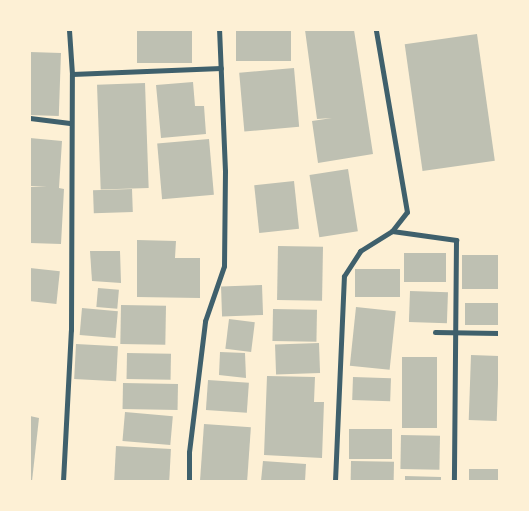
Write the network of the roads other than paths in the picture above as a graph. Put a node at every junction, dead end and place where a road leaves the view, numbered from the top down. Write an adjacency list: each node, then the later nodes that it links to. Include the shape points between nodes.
1 (69, 30): 5 (street)
2 (219, 30): 4 (street)
3 (376, 30): 8 (street, via 407,212)
4 (221, 68): 5 (street); 13 (street, via 224,266 205,321 189,452)
5 (72, 74): 7 (street)
6 (30, 118): 7 (street)
7 (70, 123): 12 (street, via 71,330)
8 (392, 231): 10 (street, via 456,240); 14 (street, via 360,251 344,276)
9 (435, 332): 10 (street)
10 (457, 333): 11 (street); 15 (street)
11 (499, 333)
12 (63, 481)
13 (189, 481)
14 (335, 481)
15 (454, 481)

